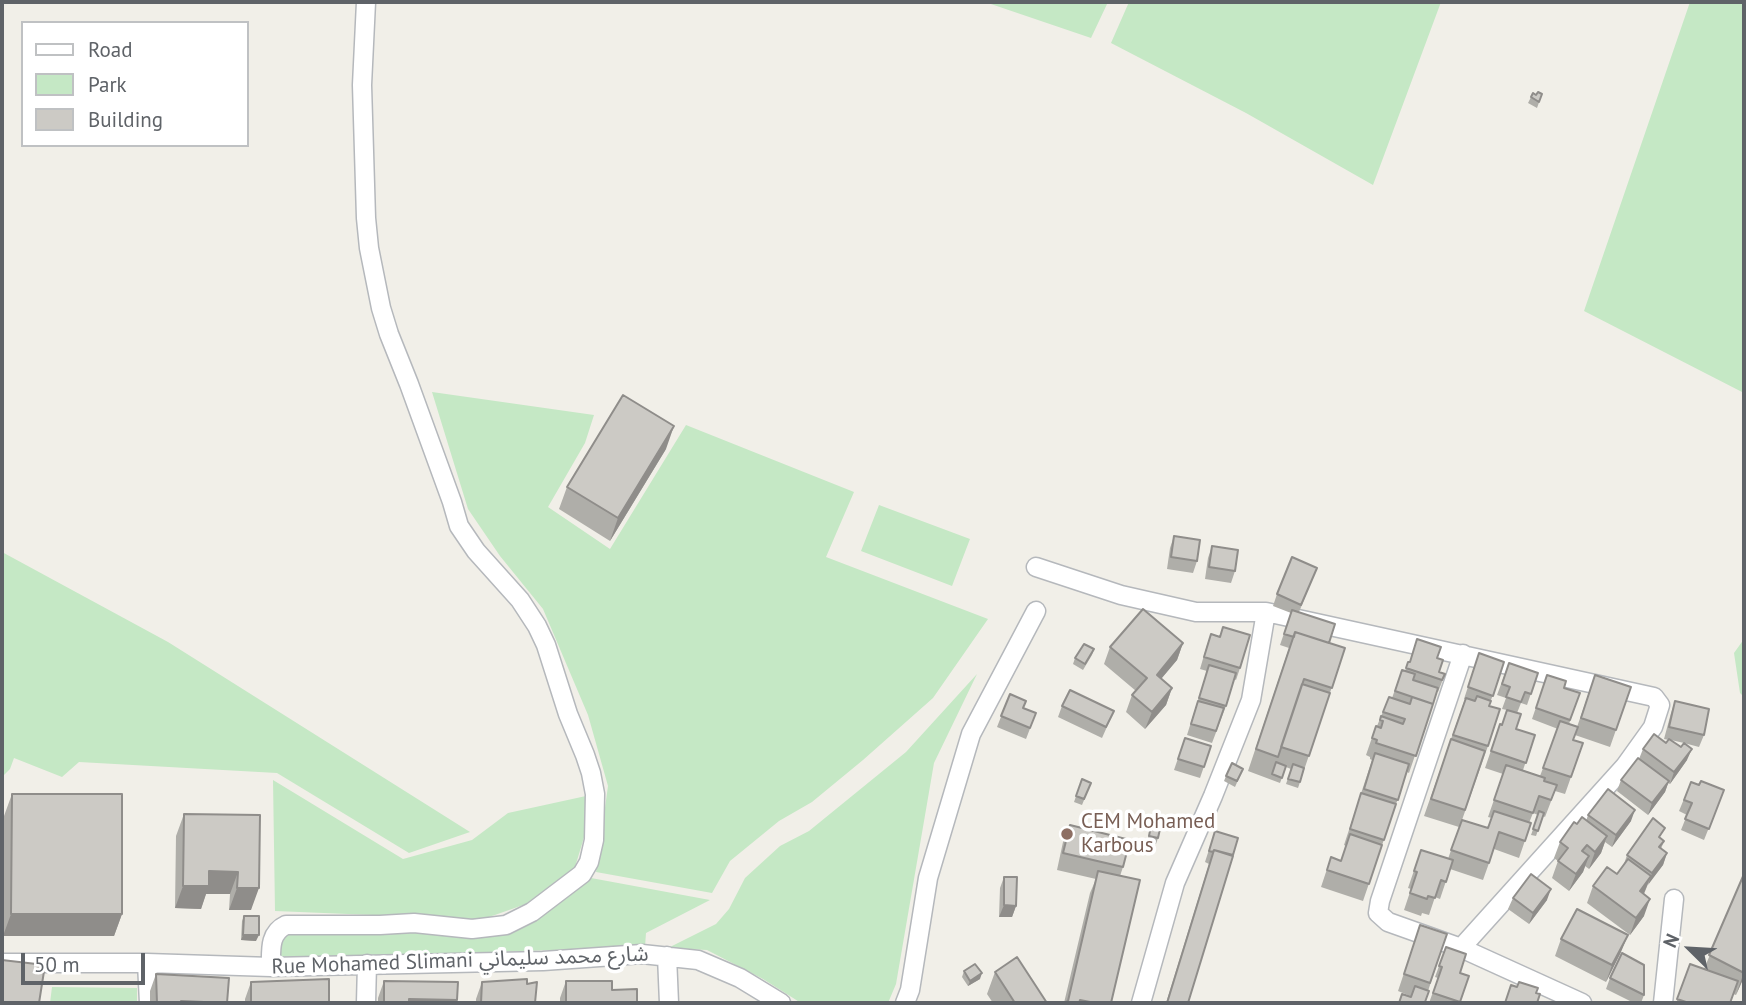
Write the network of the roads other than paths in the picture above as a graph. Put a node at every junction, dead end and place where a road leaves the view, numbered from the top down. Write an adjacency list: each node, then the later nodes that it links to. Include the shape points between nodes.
1 (366, 2): 12 (street, via 362,85 366,218 381,308 459,526 475,551 520,600 546,645 591,773 594,840 582,874 532,912 506,925 472,929 423,923 286,925 272,939)
2 (1036, 566): 4 (street, via 1121,595 1196,612)
3 (1036, 611): 17 (street, via 971,734 928,878)
4 (1266, 611): 5 (street); 18 (street, via 1251,700 1175,883)
5 (1463, 654): 7 (street, via 1378,913 1388,922); 7 (street, via 1654,697 1660,705 1653,727 1625,766)
6 (1674, 899): 20 (street)
7 (1461, 948): 19 (street)
8 (667, 956): 11 (street, Rue Mohamed Slimani شارع محمد سليماني); 15 (street); 16 (street, Rue Mohamed Slimani شارع محمد سليماني, via 698,960)
9 (2, 963): 10 (street, Rue Mohamed Slimani شارع محمد سليماني)
10 (148, 963): 12 (street, Rue Mohamed Slimani شارع محمد سليماني); 13 (street)
11 (367, 964): 12 (street, Rue Mohamed Slimani شارع محمد سليماني); 14 (street)
12 (271, 967)
13 (149, 1003)
14 (366, 1003)
15 (669, 1003)
16 (781, 1003)
17 (905, 1003)
18 (1141, 1003)
19 (1583, 1003)
20 (1663, 1003)

